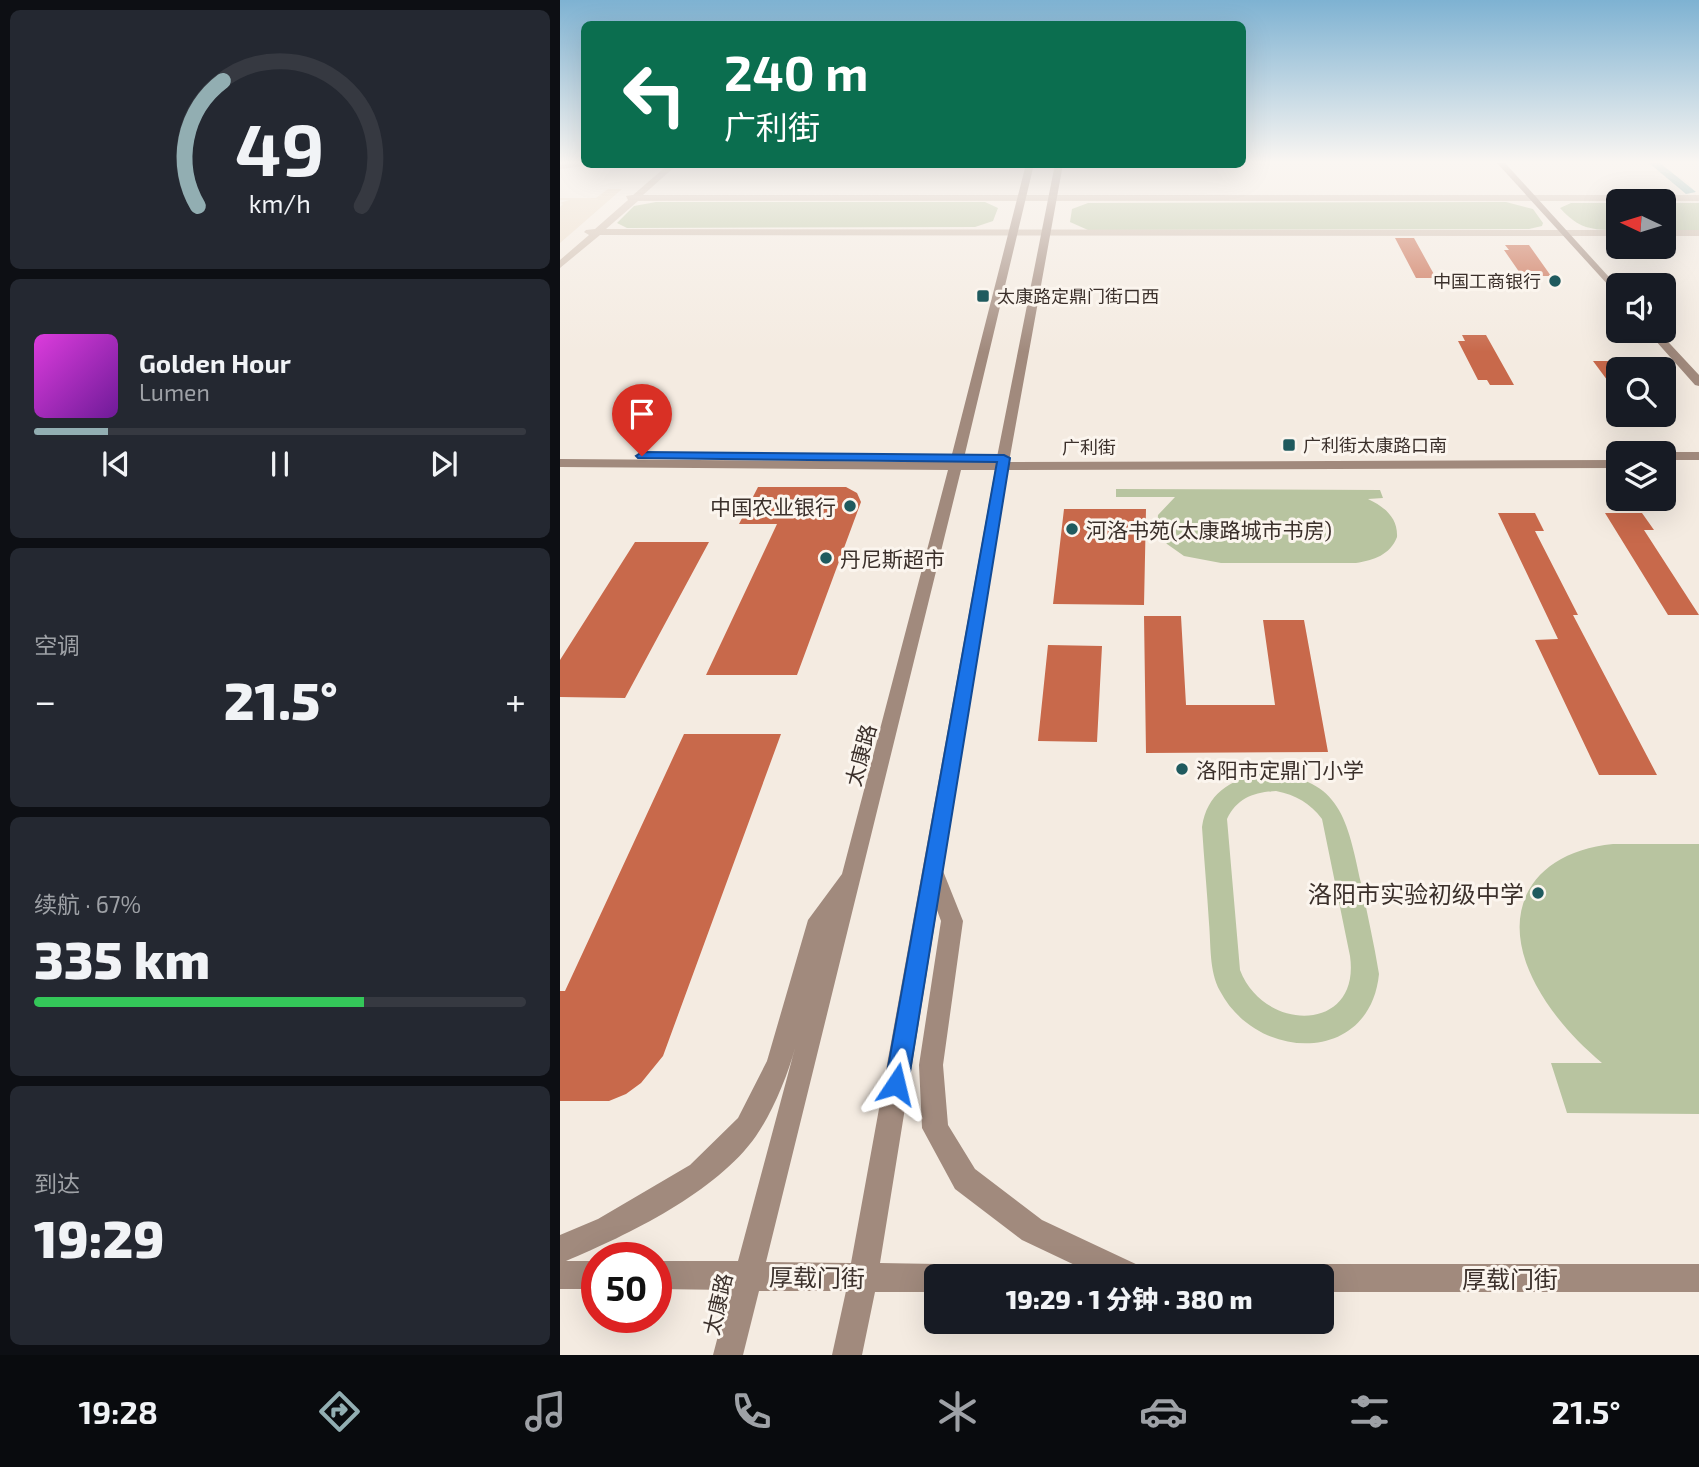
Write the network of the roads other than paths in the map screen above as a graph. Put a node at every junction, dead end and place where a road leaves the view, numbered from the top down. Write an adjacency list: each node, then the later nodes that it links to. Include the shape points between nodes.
1 (600, 226): 5 (street)
2 (1016, 226): 6 (main road, 太康路)
3 (1049, 226): 7 (main road)
4 (1561, 226): 8 (main road)
5 (593, 232): 6 (street); 12 (street); 13 (street)
6 (1015, 232): 7 (street); 24 (main road, 太康路)
7 (1048, 232): 8 (street); 25 (main road)
8 (1567, 233): 9 (street); 14 (main road); 15 (main road)
9 (1606, 233)
10 (1676, 233): 11 (street)
11 (1699, 233)
12 (560, 258)
13 (560, 265)
14 (1608, 273)
15 (1606, 279)
16 (1663, 343): 19 (main road)
17 (1674, 343): 18 (main road)
18 (1699, 369)
19 (1699, 382)
20 (560, 455): 24 (main road, 广利街)
21 (1606, 456): 25 (main road, 广利街)
22 (1676, 456): 23 (main road)
23 (1699, 456)
24 (956, 462): 25 (main road, 广利街); 26 (main road, 广利街); 31 (main road, 太康路)
25 (1003, 462): 27 (main road, 广利街); 30 (main road)
26 (560, 463)
27 (1606, 464)
28 (1676, 464): 29 (main road)
29 (1699, 464)
30 (933, 871): 33 (main road, via 952,921 931,1065 935,1128 965,1179 1032,1230); 38 (main road)
31 (852, 873): 32 (main road, via 819,920 778,1065 747,1127 699,1175 608,1229); 37 (main road, 太康路)
32 (560, 1249)
33 (1104, 1264)
34 (560, 1275): 35 (main road)
35 (581, 1275)
36 (672, 1275): 37 (main road, 厚载门街)
37 (747, 1275): 38 (main road, 厚载门街); 42 (main road, 太康路)
38 (863, 1278): 39 (main road, 厚载门街); 43 (main road)
39 (924, 1278)
40 (1334, 1278): 41 (main road, 厚载门街)
41 (1699, 1278)
42 (728, 1355)
43 (847, 1355)

